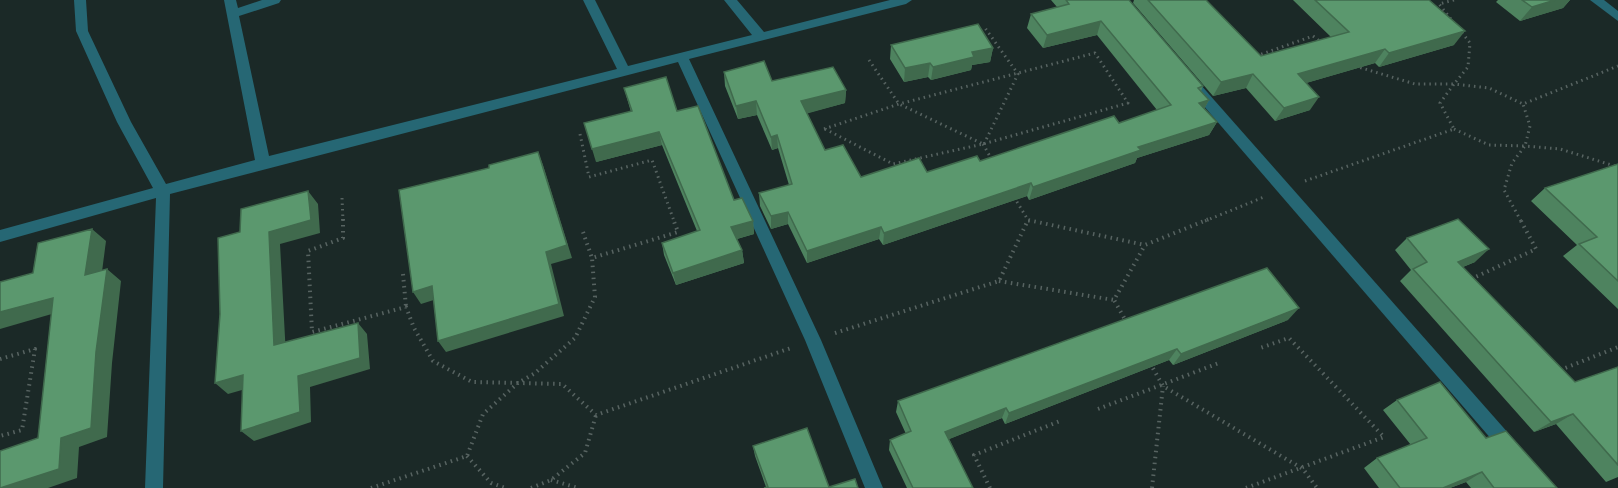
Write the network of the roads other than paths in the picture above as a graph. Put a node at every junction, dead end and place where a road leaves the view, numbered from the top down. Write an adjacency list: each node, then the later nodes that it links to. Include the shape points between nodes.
1 (80, 0): 14 (street, via 82,31 124,122)
2 (275, 0): 7 (street)
3 (589, 0): 11 (street)
4 (730, 0): 9 (street)
5 (906, 0): 9 (street)
6 (1596, 0): 8 (street)
7 (232, 7): 13 (street)
8 (1618, 17)
9 (761, 37): 10 (street)
10 (682, 57): 11 (street); 18 (street, via 813,340)
11 (625, 72): 13 (street)
12 (1182, 72): 16 (street)
13 (263, 164): 14 (street)
14 (163, 192): 15 (street); 17 (street)
15 (0, 236)
16 (1522, 462)
17 (154, 488)
18 (874, 488)

